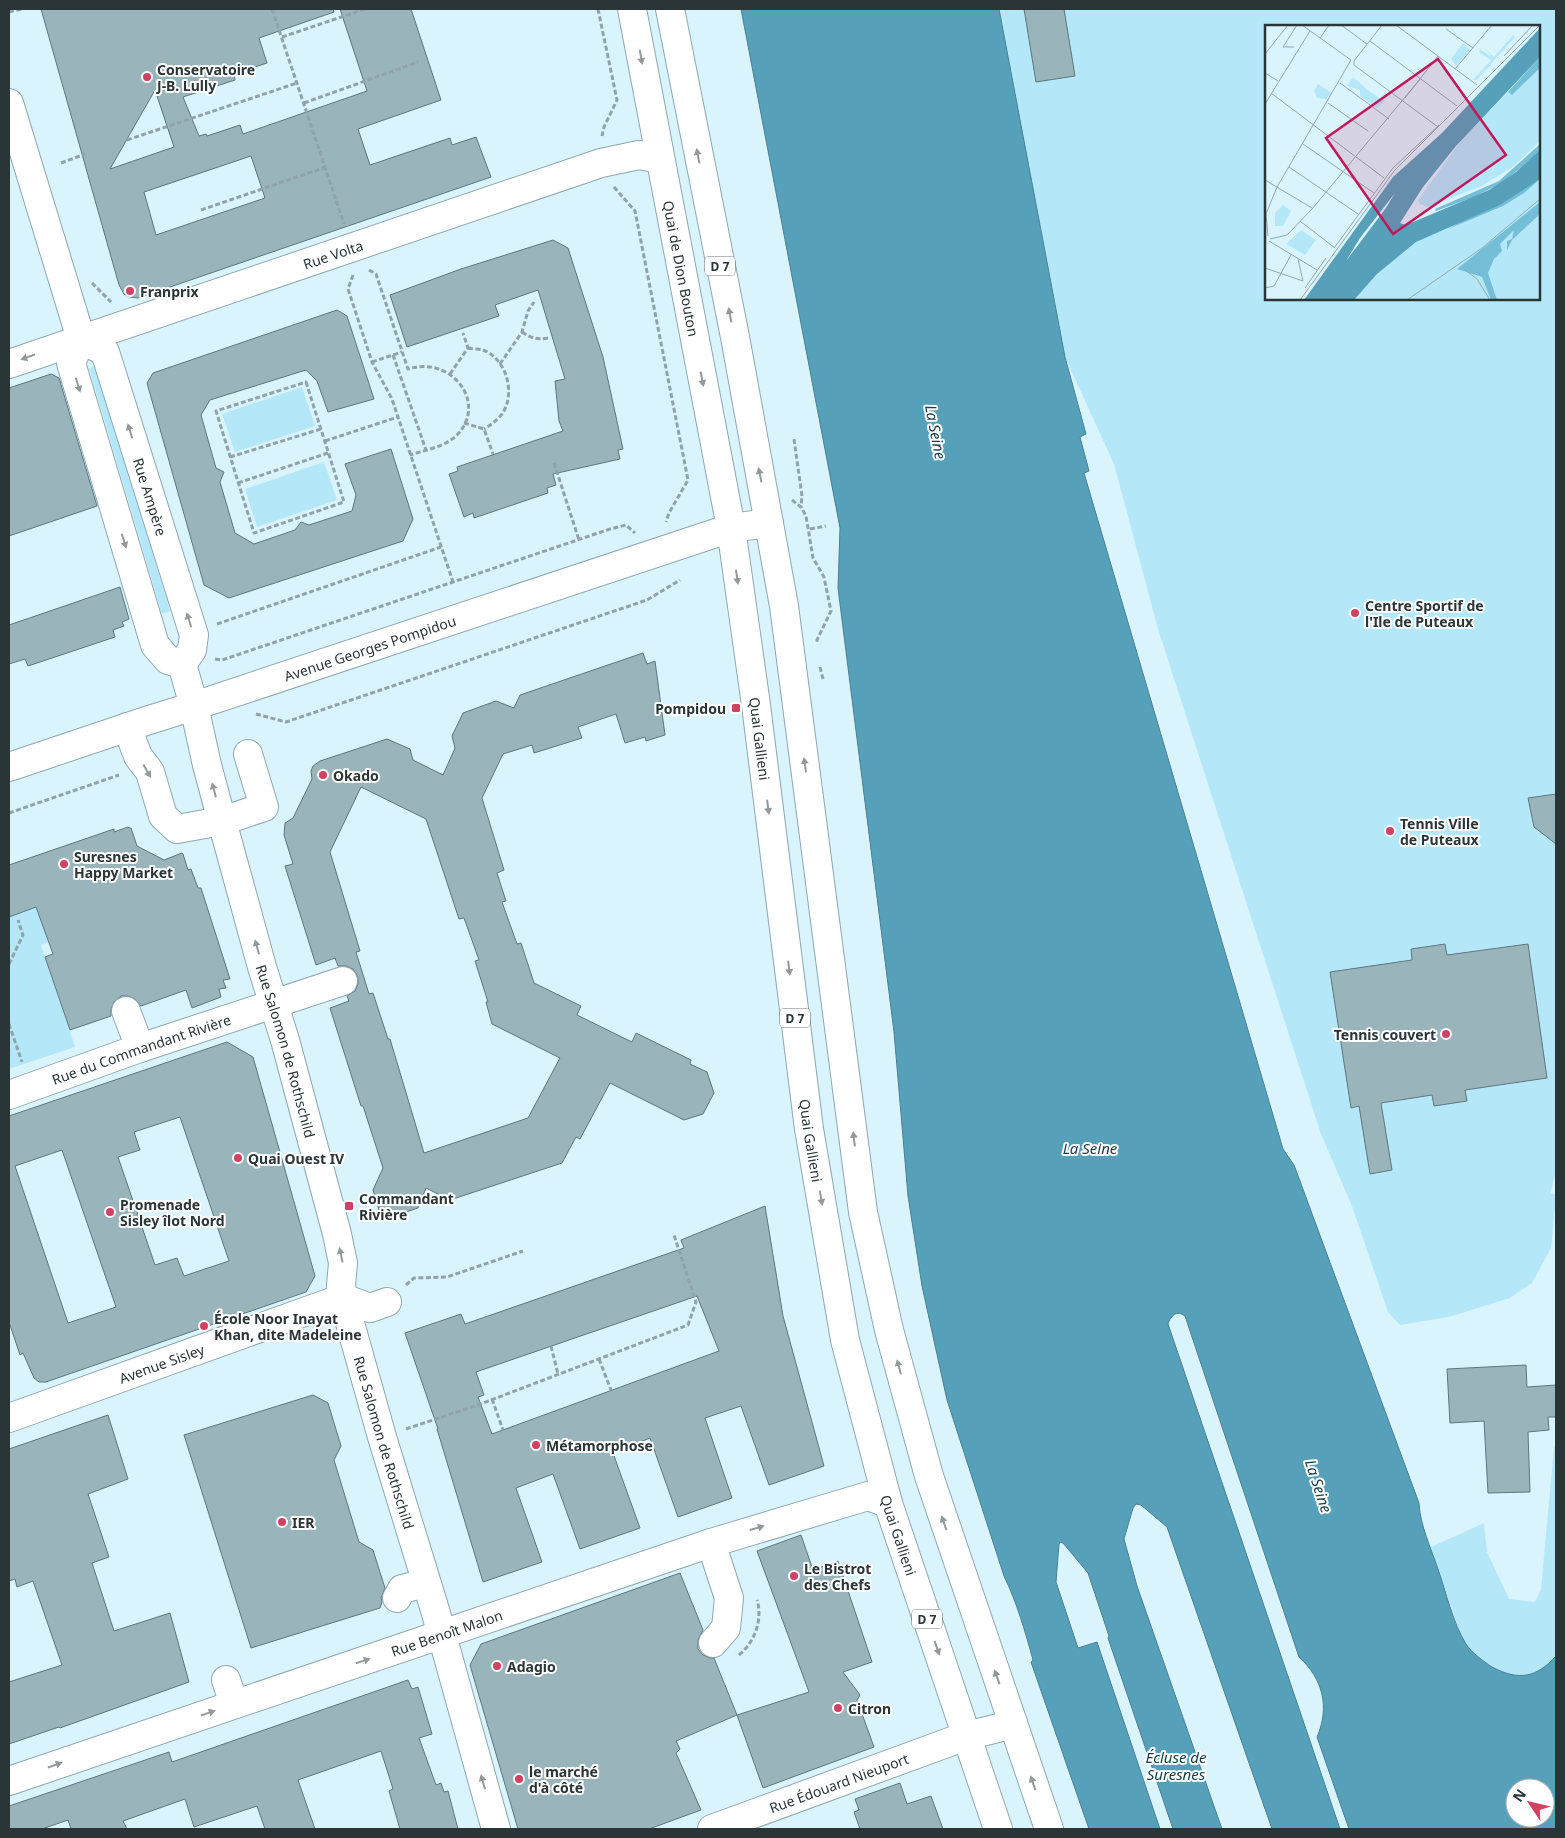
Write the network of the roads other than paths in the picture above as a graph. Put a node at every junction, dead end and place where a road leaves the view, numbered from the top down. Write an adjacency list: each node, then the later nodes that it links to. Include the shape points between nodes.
1 (632, 9): 4 (street, Quai de Dion Bouton / D 7, one-way to 4)
2 (670, 9): 7 (street, D 7, one-way to 2)
3 (9, 103): 5 (street)
4 (660, 159): 5 (street, Rue Volta, via 638,155 601,164); 8 (street, Quai de Dion Bouton / D 7, one-way to 8)
5 (81, 339): 6 (street, Rue Volta, one-way to 6); 9 (street, Rue Ampère, one-way to 5, via 194,635 105,352); 9 (street, one-way to 9, via 72,363 156,645 168,660)
6 (9, 364)
7 (769, 523): 8 (street, Avenue Georges Pompidou); 29 (street, D 7, one-way to 7, via 929,1476 888,1330 863,1212 792,668)
8 (730, 528): 10 (street, Avenue Georges Pompidou); 23 (street, Quai Gallieni / D 7, one-way to 23, via 756,705 809,1129 845,1340)
9 (194, 661): 10 (street)
10 (194, 706): 11 (street, Avenue Georges Pompidou); 14 (street, Rue Salomon de Rothschild, one-way to 10)
11 (127, 727): 13 (street, Avenue Georges Pompidou); 14 (street, one-way to 14, via 138,756 150,772 163,816 177,829)
12 (248, 754): 14 (street, via 264,807)
13 (9, 767)
14 (222, 821): 16 (street, Rue Salomon de Rothschild, one-way to 14)
15 (342, 981): 16 (street, Rue du Commandant Rivière)
16 (275, 1004): 18 (street, Rue du Commandant Rivière); 20 (street, Rue Salomon de Rothschild, one-way to 16, via 343,1264 337,1234)
17 (126, 1011): 18 (street)
18 (140, 1048): 19 (street, Rue du Commandant Rivière)
19 (9, 1095)
20 (343, 1298): 21 (street, via 370,1308); 22 (street, Avenue Sisley); 25 (street, Rue Salomon de Rothschild)
21 (387, 1302)
22 (9, 1418)
23 (888, 1503): 24 (street, Rue Benoît Malon, one-way to 23, via 868,1496); 30 (street, Quai Gallieni / D 7, one-way to 30)
24 (711, 1543): 27 (street, Rue Benoît Malon); 28 (street, via 729,1598 726,1628)
25 (426, 1583): 26 (street, via 402,1589); 27 (street, Rue Salomon de Rothschild)
26 (397, 1598)
27 (441, 1634): 31 (street, Rue Benoît Malon, one-way to 27, via 230,1692); 32 (street, Rue Salomon de Rothschild, one-way to 27)
28 (713, 1643)
29 (1013, 1723): 30 (street); 35 (street, D 7, one-way to 29)
30 (966, 1736): 33 (street, Rue Édouard Nieuport); 34 (street, Quai Gallieni / D 7)
31 (9, 1781)
32 (496, 1829)
33 (712, 1829)
34 (998, 1829)
35 (1049, 1829)

